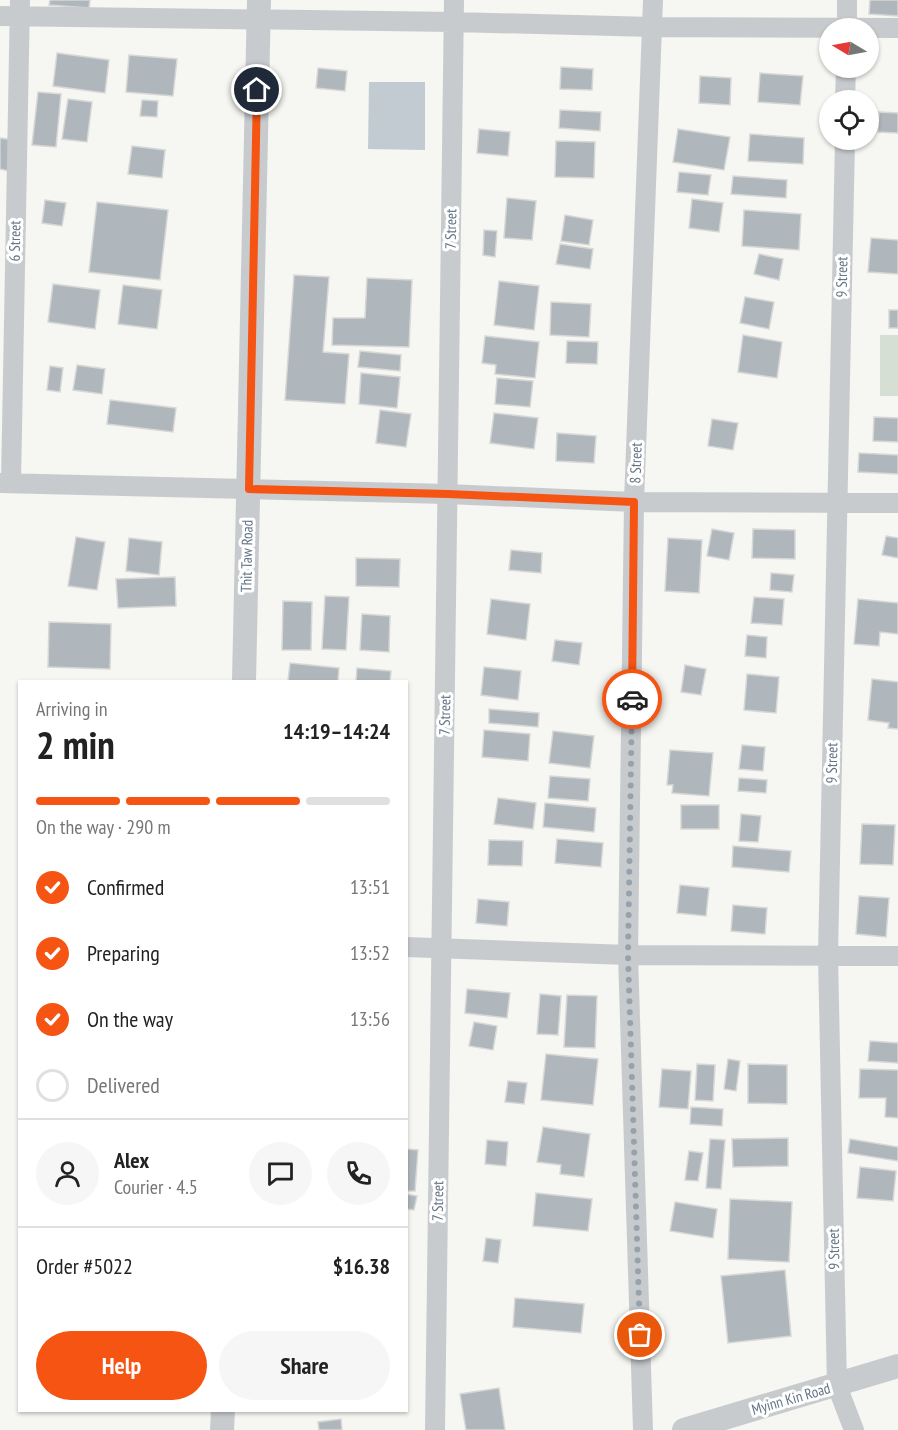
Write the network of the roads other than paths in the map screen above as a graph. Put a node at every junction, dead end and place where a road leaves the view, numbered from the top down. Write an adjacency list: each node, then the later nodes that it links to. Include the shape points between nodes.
1 (454, 0): 7 (street, 7 Street)
2 (653, 0): 8 (street, 8 Street)
3 (847, 0): 6 (street)
4 (259, 10): 5 (street); 7 (street); 14 (street, Thit Taw Road)
5 (13, 11): 13 (street, 6 Street)
6 (847, 18)
7 (454, 22): 8 (street); 15 (street, 7 Street)
8 (653, 27): 9 (street); 16 (street, 8 Street)
9 (819, 28)
10 (879, 28): 11 (street)
11 (898, 28)
12 (844, 150): 17 (street, 9 Street)
13 (5, 483): 14 (street)
14 (249, 489): 15 (street); 19 (street, Thit Taw Road)
15 (448, 494): 16 (street); 21 (street, 7 Street)
16 (634, 502): 17 (street); 22 (street, 8 Street)
17 (837, 502): 18 (street); 23 (street, 9 Street)
18 (898, 503)
19 (244, 680)
20 (408, 947): 21 (street)
21 (443, 948): 22 (street); 29 (street, 7 Street)
22 (628, 955): 23 (street); 30 (street, 8 Street)
23 (828, 955): 24 (street); 26 (street, 9 Street)
24 (898, 956)
25 (898, 1366): 26 (street, Myinn Kin Road)
26 (837, 1386): 31 (street, Myinn Kin Road); 32 (street)
27 (223, 1412): 28 (street)
28 (222, 1430)
29 (435, 1430)
30 (643, 1430)
31 (684, 1430)
32 (854, 1430)

